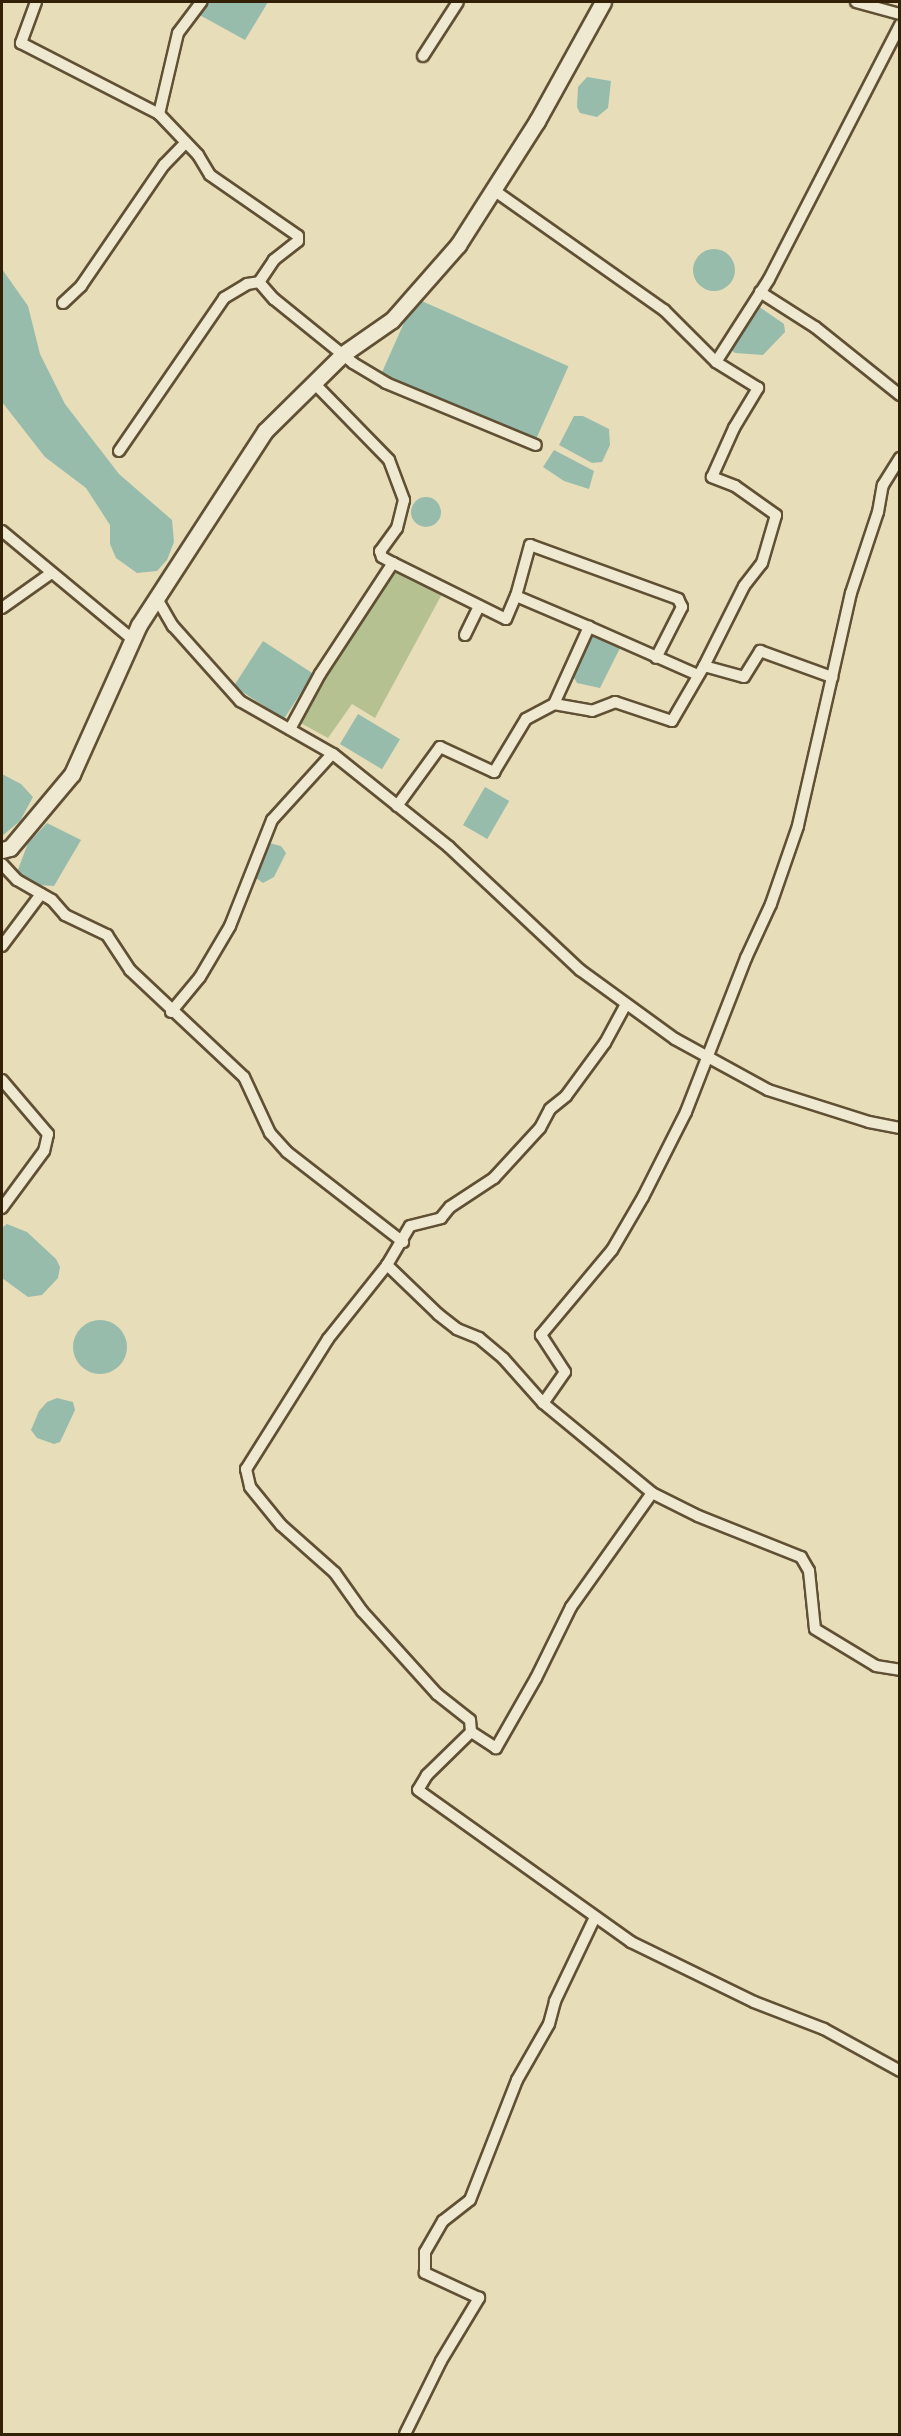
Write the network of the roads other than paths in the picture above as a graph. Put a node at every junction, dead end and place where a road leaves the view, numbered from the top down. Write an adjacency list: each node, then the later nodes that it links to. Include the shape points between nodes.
1 (36, 2): 9 (street, via 21,43)
2 (201, 2): 9 (street, via 178,33)
3 (458, 2): 8 (street)
4 (603, 2): 11 (street)
5 (856, 2): 6 (street)
6 (900, 14)
7 (900, 25): 13 (street)
8 (423, 56)
9 (159, 114): 10 (street)
10 (185, 143): 12 (street, via 210,175 299,237 274,260); 14 (street, via 164,165 81,286)
11 (495, 191): 15 (street, via 458,245 392,320); 16 (street, via 664,310)
12 (259, 282): 15 (street, via 274,299); 20 (street, via 247,284 224,298)
13 (760, 292): 16 (street); 18 (street, via 815,327)
14 (63, 303)
15 (343, 354): 17 (street); 19 (street, via 386,383)
16 (716, 362): 33 (street, via 758,388 712,477 735,486 776,515 762,562 744,586)
17 (313, 382): 23 (street, via 389,460 404,500 397,528 380,551 382,557); 26 (street, via 265,431)
18 (900, 395)
19 (536, 445)
20 (118, 451)
21 (900, 458): 34 (street, via 883,485 851,593)
22 (2, 531): 24 (street)
23 (393, 563): 27 (street); 36 (street, via 320,674)
24 (50, 574): 28 (street); 31 (street)
25 (516, 596): 27 (street, via 508,619); 29 (street); 32 (street, via 530,546 678,599 682,607)
26 (156, 597): 31 (street); 36 (street, via 173,626 240,701)
27 (479, 606): 30 (street)
28 (2, 608)
29 (589, 627): 32 (street); 35 (street)
30 (465, 635)
31 (132, 639): 39 (street, via 72,774 10,848)
32 (656, 658): 33 (street)
33 (701, 670): 34 (street, via 744,677 758,652 764,652); 35 (street, via 680,712 669,721 615,702 592,711)
34 (832, 677): 45 (street, via 798,826 771,904)
35 (554, 704): 38 (street, via 526,719 495,772 440,746)
36 (290, 729): 37 (street)
37 (332, 754): 38 (street); 44 (street, via 272,820 230,926 200,977)
38 (397, 806): 43 (street, via 449,847 580,970)
39 (2, 850)
40 (2, 864): 41 (street, via 17,880)
41 (41, 894): 42 (street); 44 (street, via 65,915 107,935 130,970)
42 (2, 946)
43 (626, 1004): 45 (street); 49 (street, via 605,1043 566,1096 550,1109 540,1128 494,1178 450,1207 441,1218 410,1226)
44 (171, 1012): 49 (street, via 244,1077 270,1133 287,1152)
45 (706, 1058): 47 (street, via 768,1090); 51 (street, via 677,1131 612,1250 541,1335 565,1372)
46 (2, 1080): 48 (street, via 48,1134 44,1151)
47 (900, 1128)
48 (2, 1208)
49 (403, 1242): 50 (street)
50 (387, 1265): 51 (street, via 438,1314 457,1329 479,1338); 54 (street, via 328,1339 246,1469 250,1487 281,1525 334,1574 437,1694 470,1720)
51 (543, 1403): 52 (street)
52 (652, 1493): 53 (street, via 801,1557 809,1571 815,1629 876,1666); 54 (street, via 571,1607 496,1748)
53 (900, 1670)
54 (471, 1732): 55 (street, via 427,1775 418,1790)
55 (595, 1917): 56 (street, via 631,1942 684,1969 824,2029); 57 (street, via 555,2001 549,2024 518,2080 470,2200 443,2221 425,2252 425,2273 479,2298 441,2361)
56 (900, 2071)
57 (405, 2434)

